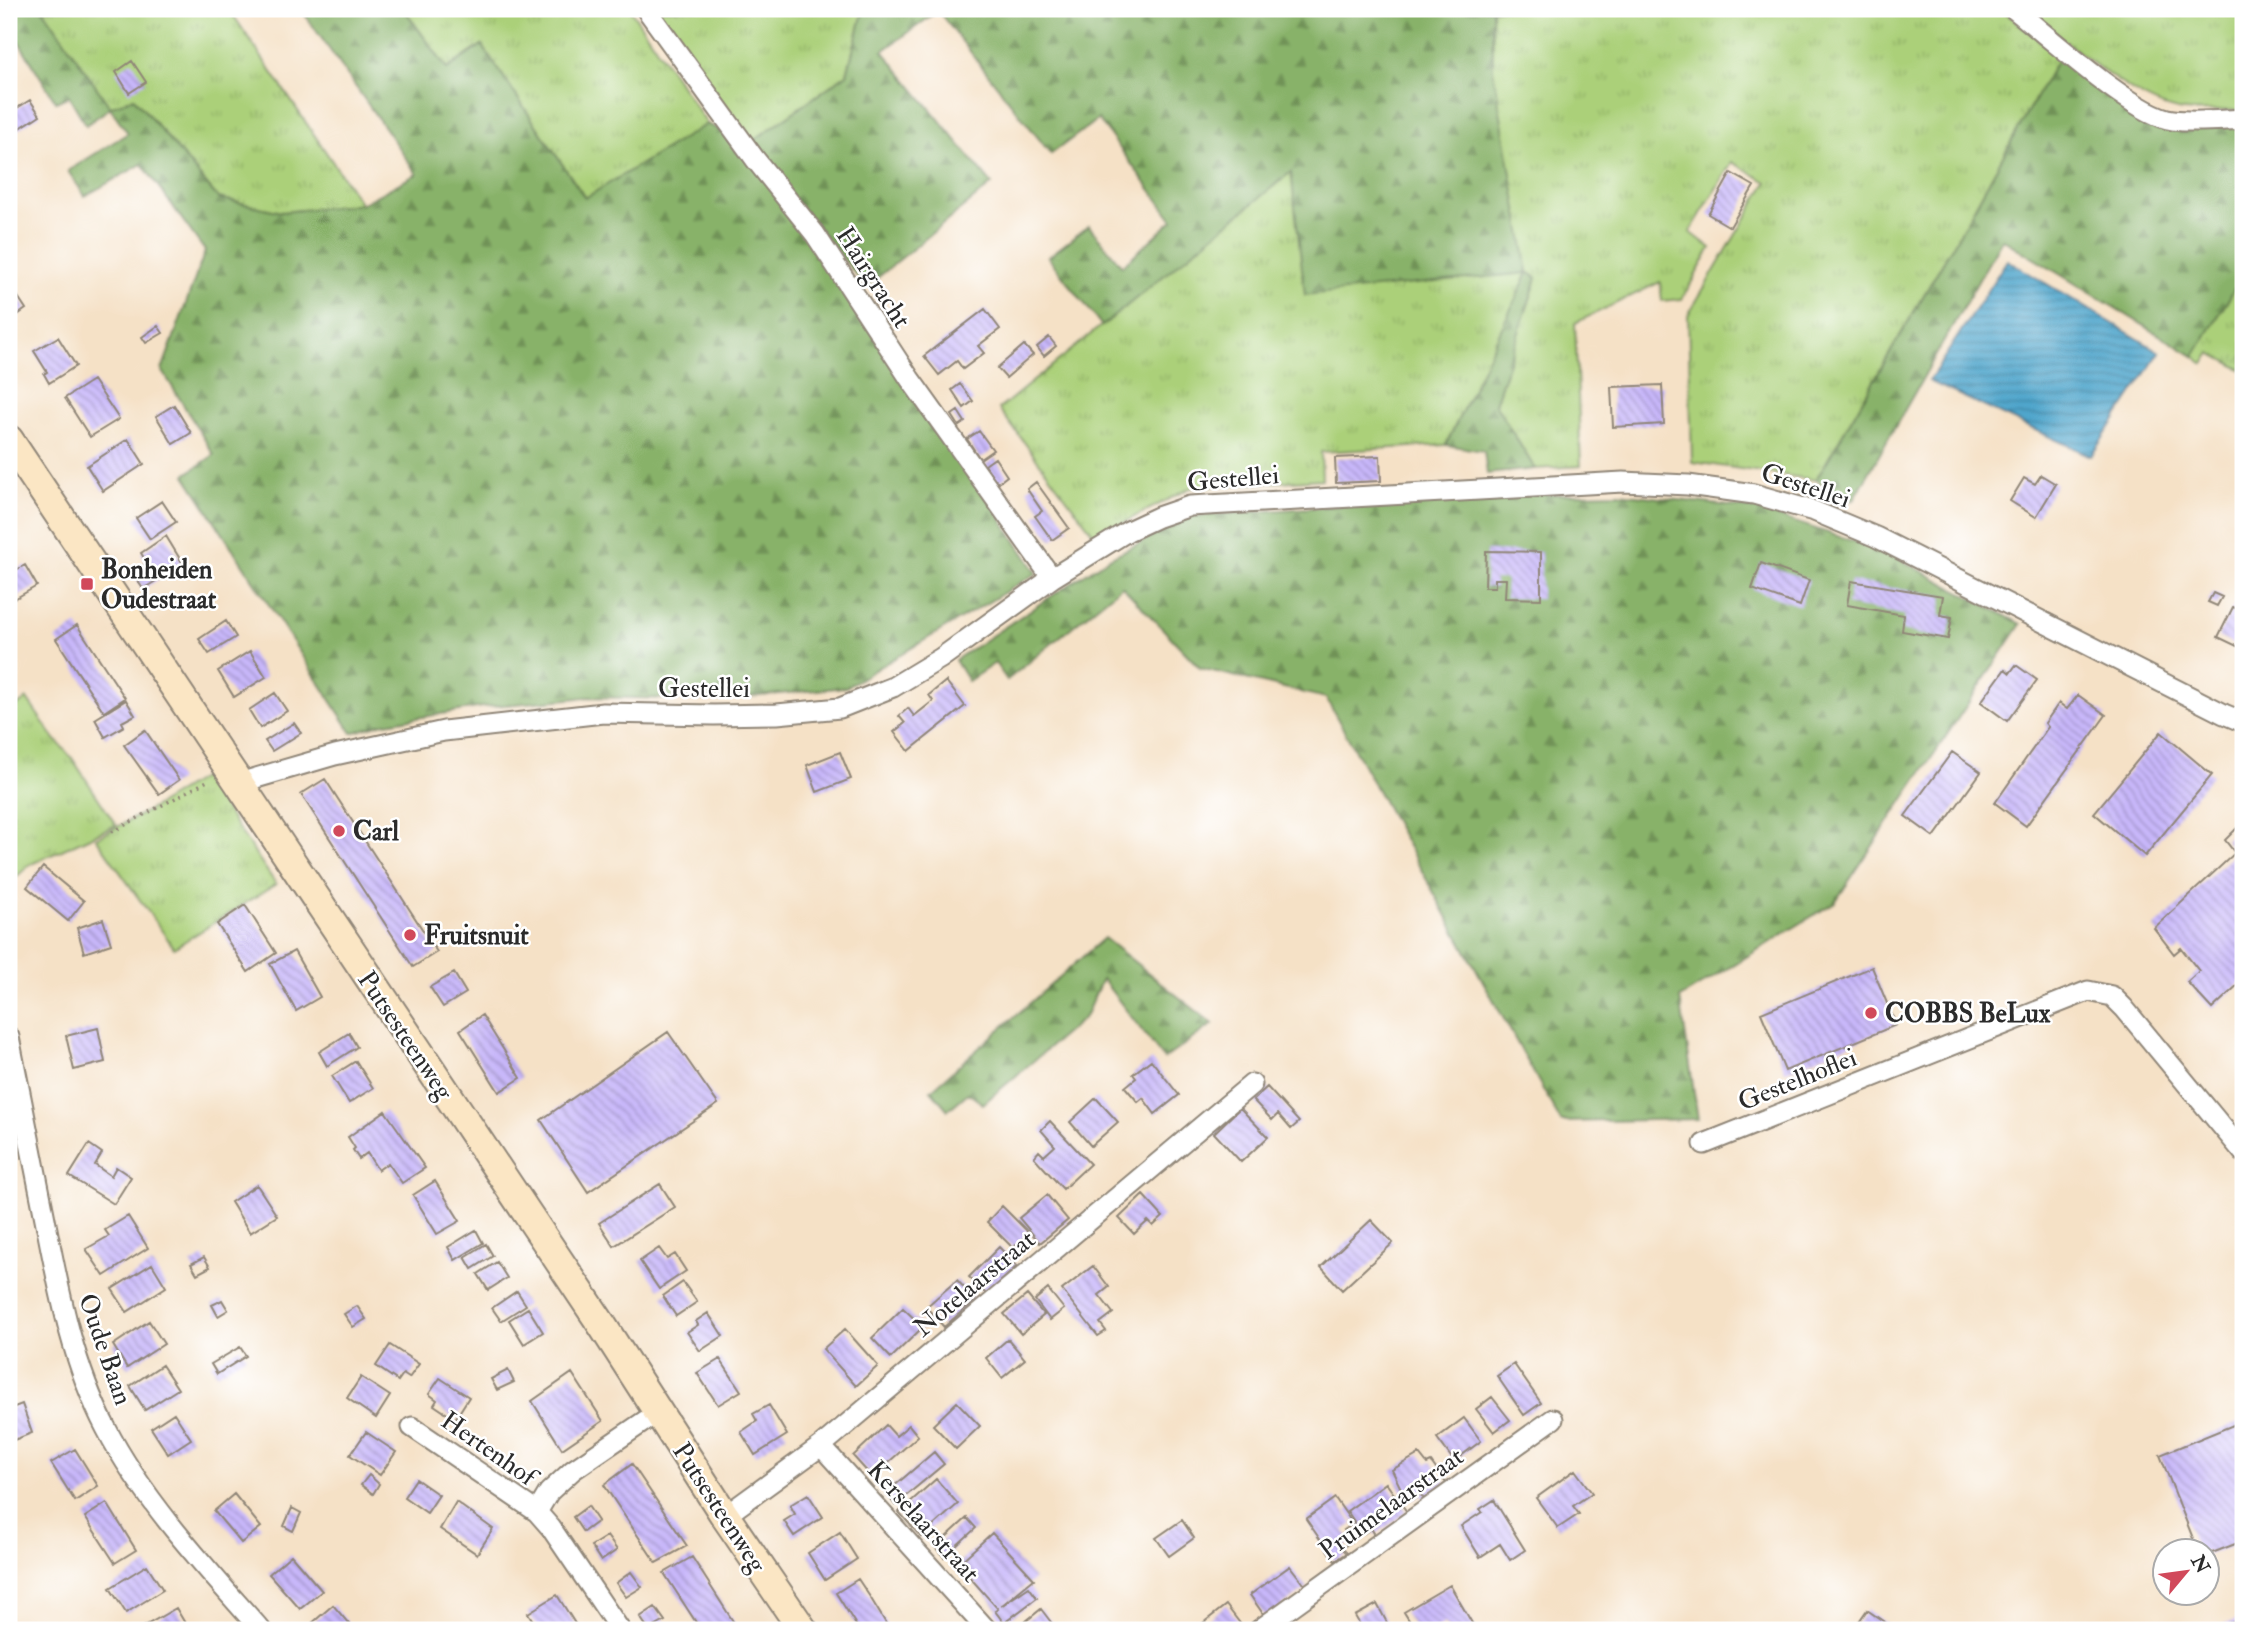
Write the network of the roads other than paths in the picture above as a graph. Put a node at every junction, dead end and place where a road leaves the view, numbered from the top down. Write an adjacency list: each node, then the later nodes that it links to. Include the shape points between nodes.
1 (646, 9): 5 (street, Hairgracht, via 815,234 910,379)
2 (2014, 9): 3 (street, via 2154,115 2172,120)
3 (2243, 119)
4 (9, 440): 7 (main road, Putsesteenweg)
5 (1052, 578): 6 (street, Gestellei, via 1128,531 1190,506 1623,482 1688,485 1754,494 1814,511); 7 (street, Gestellei, via 942,658 892,687 840,708 740,715 603,713 444,731 335,755)
6 (2243, 722)
7 (239, 783): 12 (main road, Putsesteenweg)
8 (9, 1037): 18 (street, Oude Baan, via 61,1301 76,1357 106,1430 148,1494)
9 (1252, 1084): 15 (street, Notelaarstraat)
10 (1704, 1144): 11 (street, Gestelhoflei, via 2088,991 2112,996 2124,1008)
11 (2243, 1152)
12 (658, 1412): 16 (street, Hertenhof, via 573,1470 549,1492); 17 (main road, Putsesteenweg)
13 (1553, 1419): 22 (street, Pruimelaarstraat)
14 (412, 1427): 16 (street, Hertenhof)
15 (821, 1446): 17 (street, Notelaarstraat); 21 (street, Kerselaarstraat)
16 (537, 1513): 19 (street, Hertenhof)
17 (725, 1516): 20 (main road, Putsesteenweg)
18 (261, 1630)
19 (620, 1630)
20 (803, 1630)
21 (987, 1630)
22 (1259, 1630)

